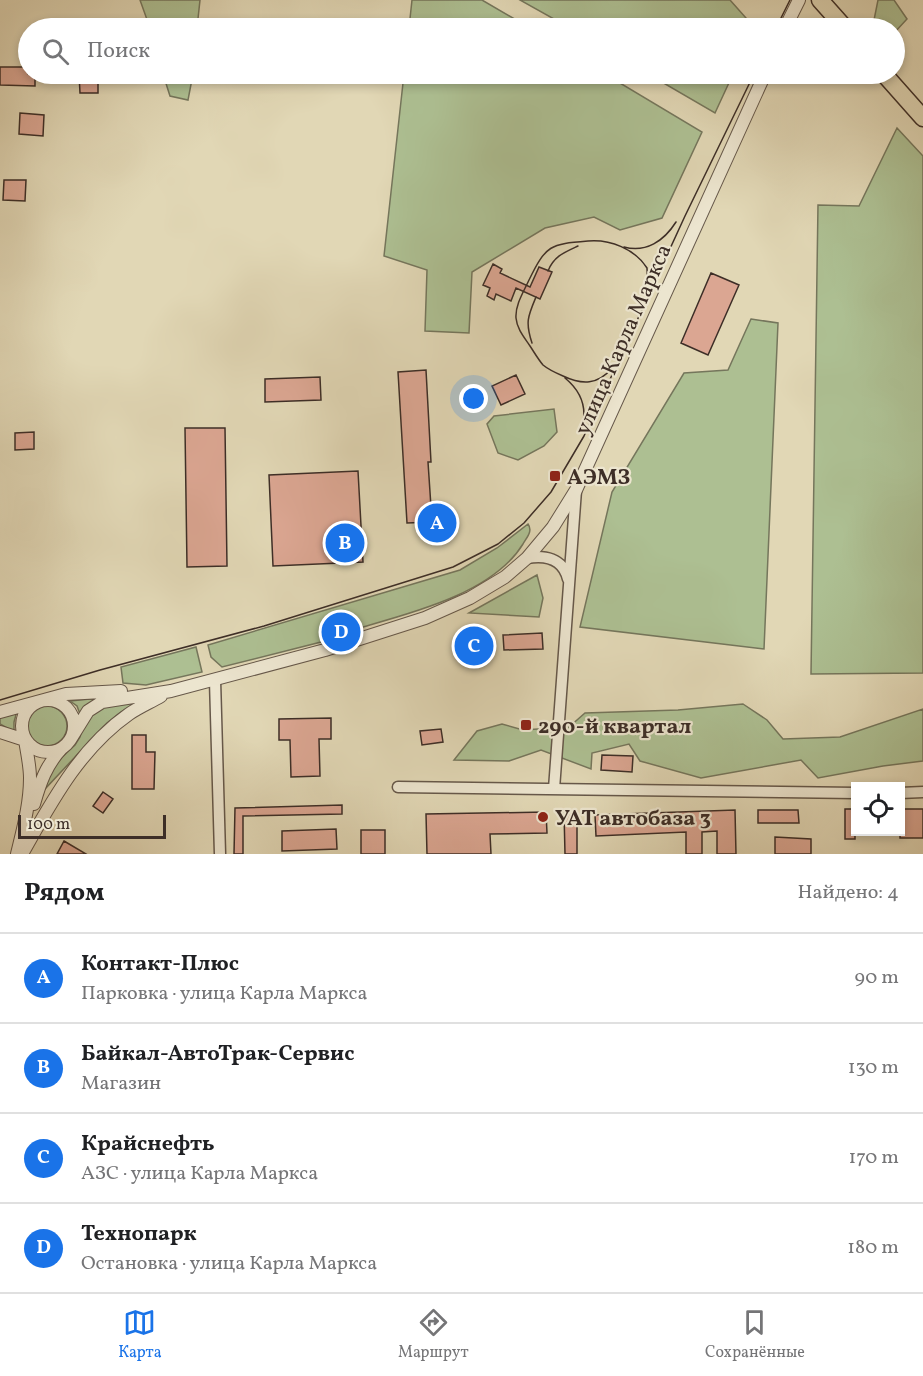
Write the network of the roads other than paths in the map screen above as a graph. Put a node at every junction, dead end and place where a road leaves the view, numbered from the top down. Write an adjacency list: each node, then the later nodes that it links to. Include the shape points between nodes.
1 (799, 0): 3 (street)
2 (820, 0): 4 (main road)
3 (790, 18)
4 (836, 18)
5 (760, 84): 8 (street, улица Карла Маркса)
6 (762, 84): 8 (street)
7 (893, 84): 9 (main road)
8 (758, 89): 10 (street, улица Карла Маркса)
9 (923, 118)
10 (576, 490): 11 (street, улица Карла Маркса); 12 (street)
11 (527, 558): 12 (street, via 555,560 567,573); 13 (street, улица Карла Маркса, via 470,598 425,618)
12 (569, 585): 21 (street)
13 (215, 680): 14 (street, улица Карла Маркса); 26 (street)
14 (171, 691): 15 (street, улица Карла Маркса, via 66,694); 19 (street, улица Карла Маркса, via 98,704); 25 (street, via 129,714 91,749 72,771)
15 (39, 701): 16 (street, улица Карла Маркса); 18 (street, via 24,715); 19 (street, via 54,700 70,712 74,726)
16 (0, 712)
17 (0, 732): 18 (street)
18 (26, 740): 19 (street, via 44,751); 25 (street, via 30,785)
19 (67, 743): 25 (street, улица Карла Маркса, via 52,759 40,782)
20 (398, 787): 21 (street)
21 (554, 789): 23 (street)
22 (923, 792): 24 (street)
23 (851, 793)
24 (905, 793)
25 (19, 854)
26 (220, 854)

